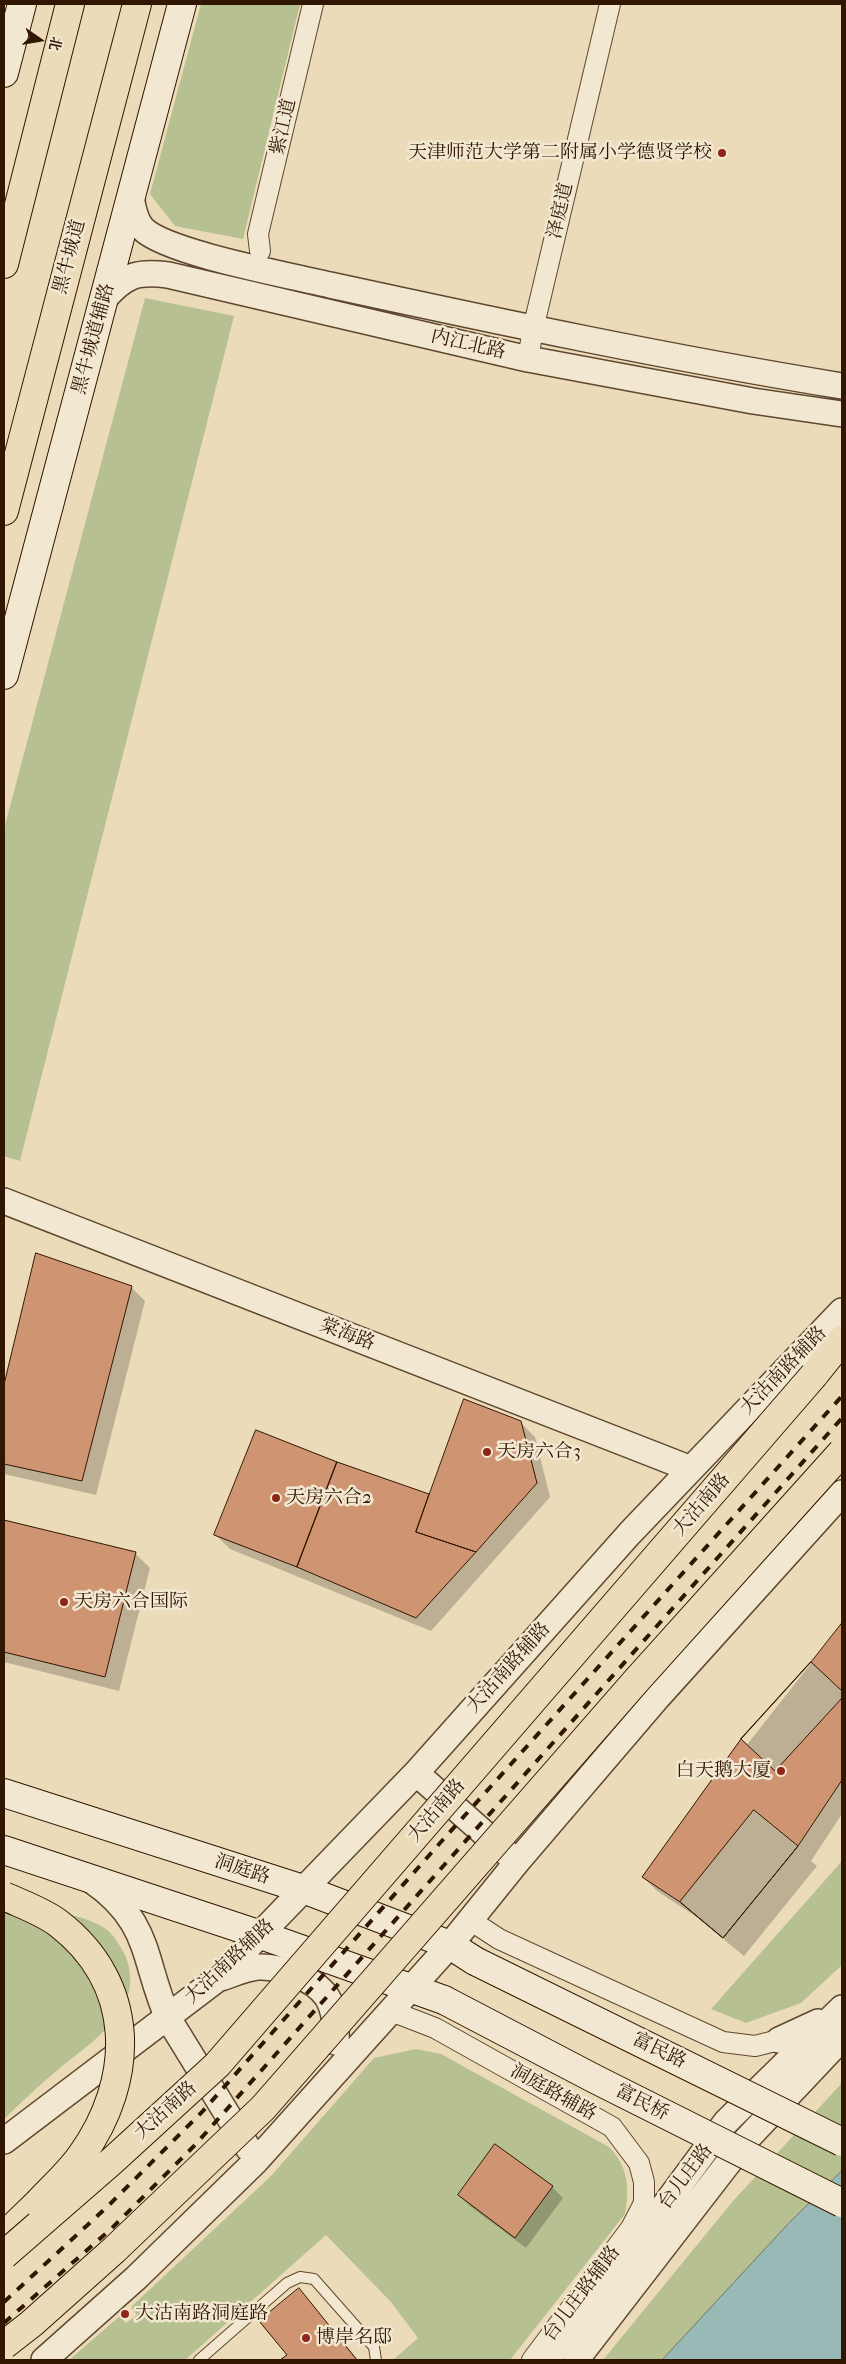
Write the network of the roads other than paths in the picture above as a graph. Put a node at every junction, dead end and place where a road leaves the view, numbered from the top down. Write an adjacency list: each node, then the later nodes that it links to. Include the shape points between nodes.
1 (22, 4): 7 (main road)
2 (70, 4): 10 (highway)
3 (137, 4): 16 (highway, 黑牛城道)
4 (182, 4): 8 (main road, 黑牛城道辅路)
5 (313, 4): 9 (street, 紫江道, via 258,234)
6 (610, 4): 12 (street, 泽庭道)
7 (4, 73)
8 (131, 197): 11 (main road, 黑牛城道辅路); 12 (street, 内江北路, via 135,215 143,229 192,251 250,267)
9 (260, 251)
10 (4, 264)
11 (104, 299): 13 (street, 内江北路, via 127,278 148,273 168,275); 18 (main road, 黑牛城道辅路)
12 (533, 329): 13 (street, 泽庭道); 14 (street, 内江北路)
13 (528, 360): 15 (street, 内江北路)
14 (842, 386)
15 (842, 414)
16 (6, 503): 17 (highway, 黑牛城道)
17 (4, 521)
18 (4, 675)
19 (4, 1201): 23 (street, 棠海路)
20 (842, 1311): 23 (street, 大沽南路辅路)
21 (842, 1340): 50 (highway, 大沽南路, bridge, via 217,2065)
22 (842, 1452): 51 (highway, bridge, via 636,1681 263,2108 114,2250)
23 (691, 1469): 25 (street, 大沽南路辅路)
24 (842, 1493): 28 (street, via 658,1697)
25 (416, 1773): 28 (street); 30 (street, 大沽南路辅路)
26 (4, 1793): 30 (main road, 洞庭路)
27 (4, 1850): 29 (main road)
28 (517, 1862): 32 (street)
29 (89, 1879): 33 (main road); 40 (street, via 118,1902 136,1927)
30 (303, 1889): 33 (street, 大沽南路辅路); 34 (main road, 洞庭路)
31 (4, 1896): 49 (highway, bridge, via 56,1922 75,1938 105,1980 115,2003 122,2037 112,2097 93,2138 81,2157)
32 (470, 1920): 34 (street); 42 (street, via 499,1939 722,2042 755,2046)
33 (261, 1935): 36 (street, 大沽南路辅路); 37 (main road)
34 (450, 1946): 35 (main road, 洞庭路); 37 (street)
35 (475, 1961): 45 (main road, 富民路, bridge)
36 (216, 1980): 40 (street, 大沽南路辅路); 43 (street, via 242,1970 274,1968 309,1981 327,1996 333,2012 336,2038)
37 (411, 1986): 38 (street); 47 (main road, 富民桥, bridge)
38 (391, 2010): 43 (street); 48 (street, 洞庭路辅路, via 435,2028 612,2127 639,2163 644,2182 644,2203)
39 (839, 2011): 42 (street); 56 (street, 台儿庄路, via 726,2122 574,2328)
40 (168, 2018): 44 (street, 大沽南路辅路); 46 (street, 大沽南路辅路)
41 (842, 2038): 57 (street, 台儿庄路, via 746,2140)
42 (779, 2040)
43 (327, 2081): 46 (street)
44 (4, 2141)
45 (842, 2142)
46 (256, 2161): 52 (street, via 136,2278)
47 (842, 2203)
48 (631, 2228): 55 (street, 台儿庄路辅路)
49 (4, 2236)
50 (4, 2255)
51 (4, 2345)
52 (44, 2360)
53 (199, 2360): 54 (lane, via 287,2283 300,2277 314,2279 374,2346)
54 (376, 2360)
55 (532, 2360)
56 (545, 2360)
57 (576, 2360)

